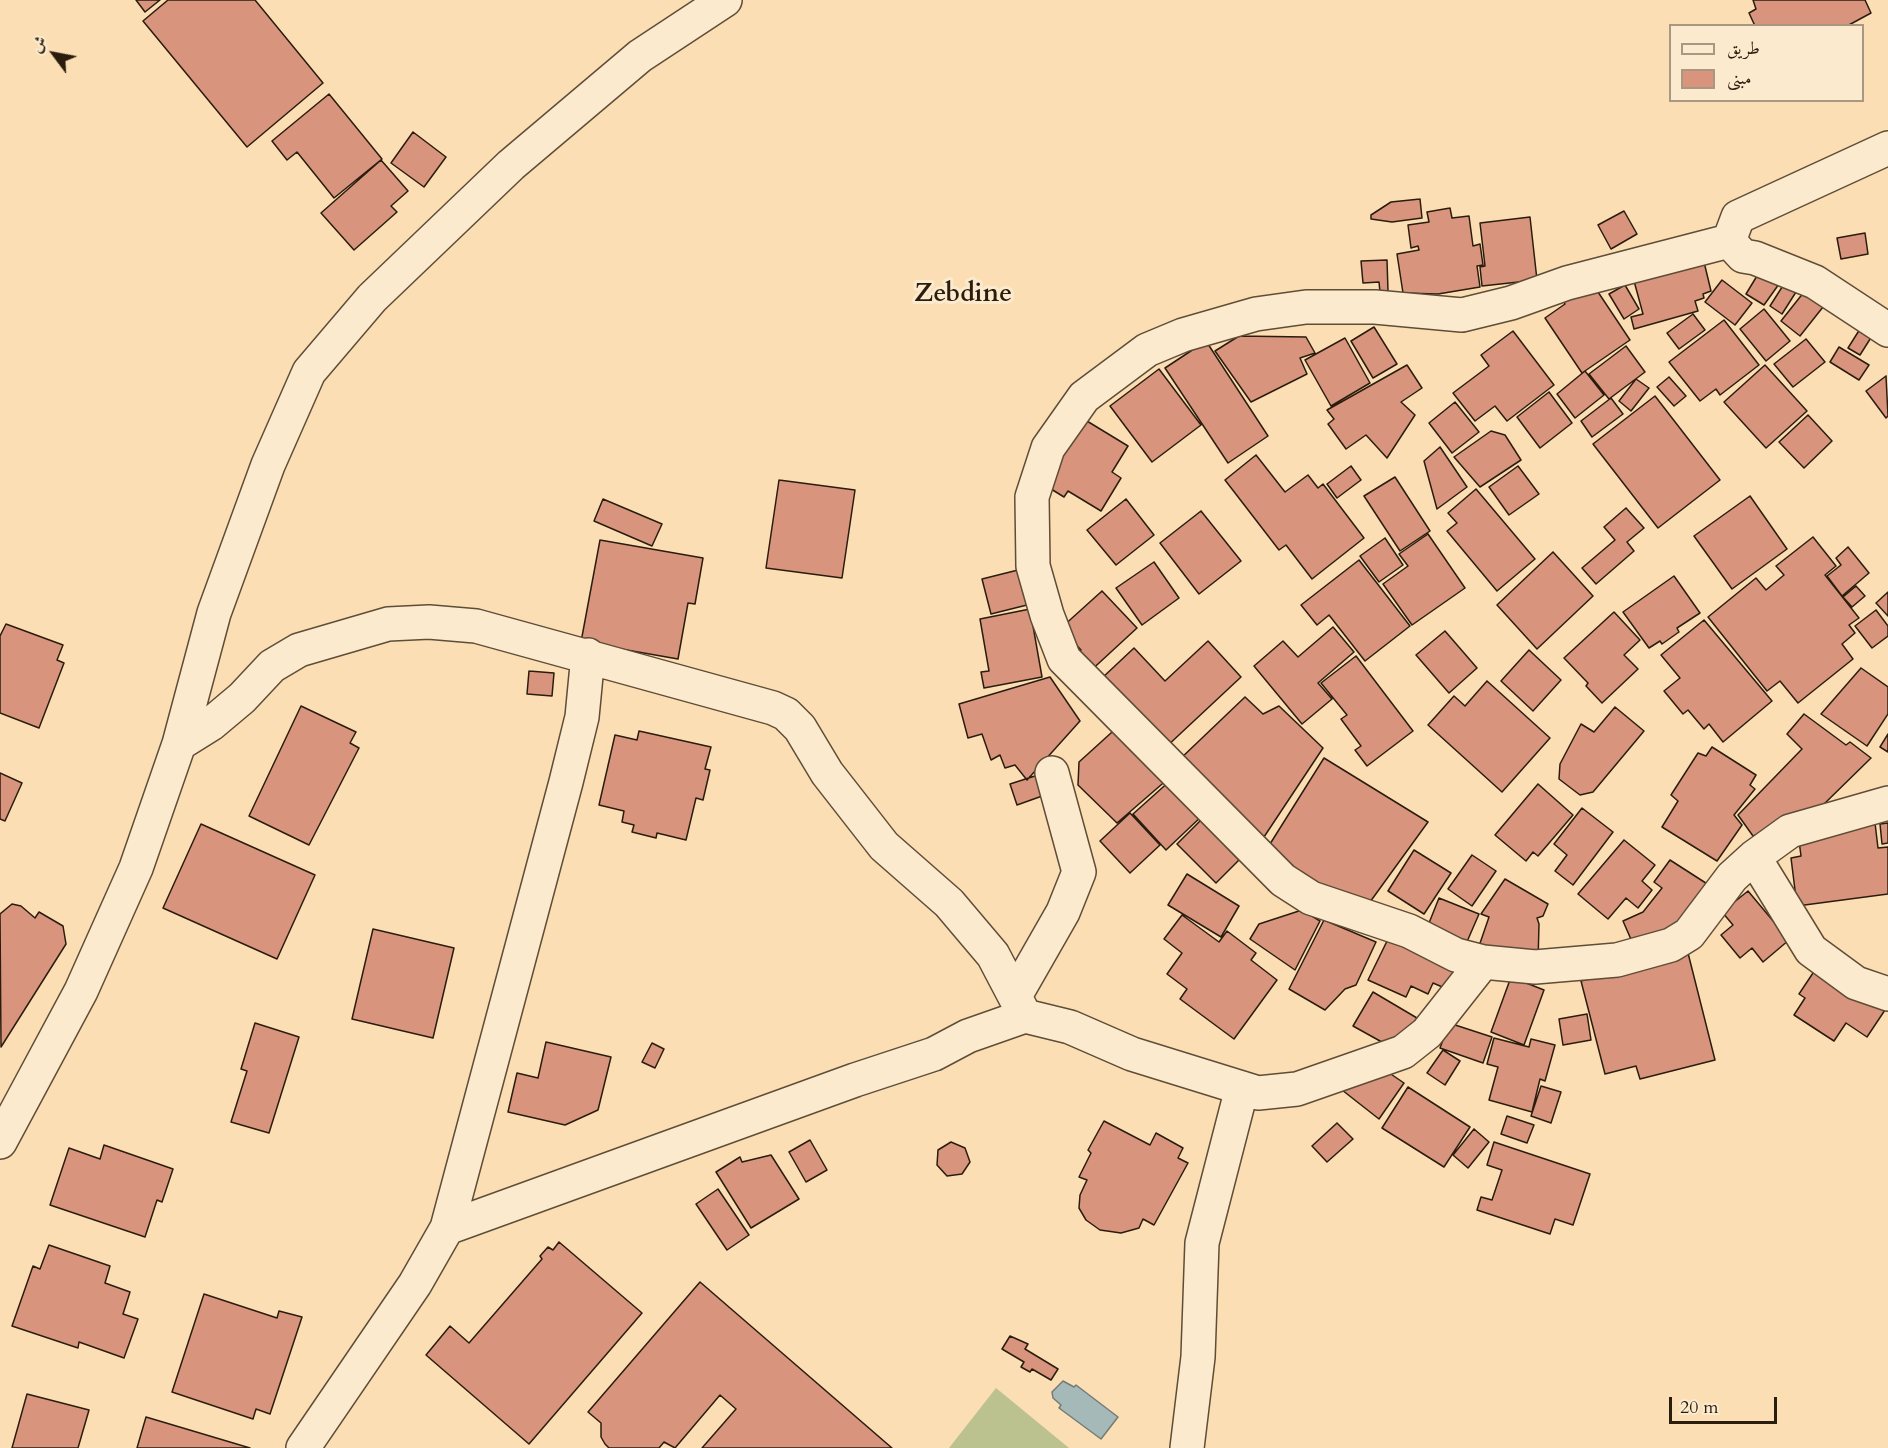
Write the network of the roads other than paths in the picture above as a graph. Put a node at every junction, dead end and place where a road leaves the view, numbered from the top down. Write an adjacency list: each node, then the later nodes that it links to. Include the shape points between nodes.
1 (725, 0): 6 (street, via 640,56 511,165 372,298 309,372 268,465 214,613)
2 (1888, 148): 3 (street, via 1738,217)
3 (1729, 241): 4 (street, via 1743,256 1815,282); 10 (street, via 1462,315 1375,307 1306,307 1256,314 1183,335 1147,350 1084,397 1048,448 1032,497 1033,566 1064,659 1283,880 1311,898 1409,931 1456,955)
4 (1888, 330)
5 (588, 656): 6 (street, via 476,626 388,624 298,650 272,666 211,724); 12 (street, via 773,708 791,718 827,773 884,846 949,903 993,955); 15 (street, via 582,717 566,783)
6 (179, 744): 14 (street, via 136,868 90,970)
7 (1052, 773): 12 (street, via 1079,872)
8 (1888, 803): 9 (street, via 1790,831)
9 (1754, 857): 10 (street, via 1732,878 1689,934 1671,945 1617,960 1535,967); 11 (street, via 1811,950 1856,983)
10 (1483, 962): 13 (street, via 1427,1033 1402,1052 1297,1089 1258,1093)
11 (1888, 994)
12 (1020, 1006): 13 (street, via 1131,1054); 15 (street, via 934,1054)
13 (1242, 1088): 17 (street, via 1202,1243 1198,1357)
14 (0, 1142)
15 (447, 1228): 16 (street, via 415,1284)
16 (303, 1448)
17 (1187, 1448)

